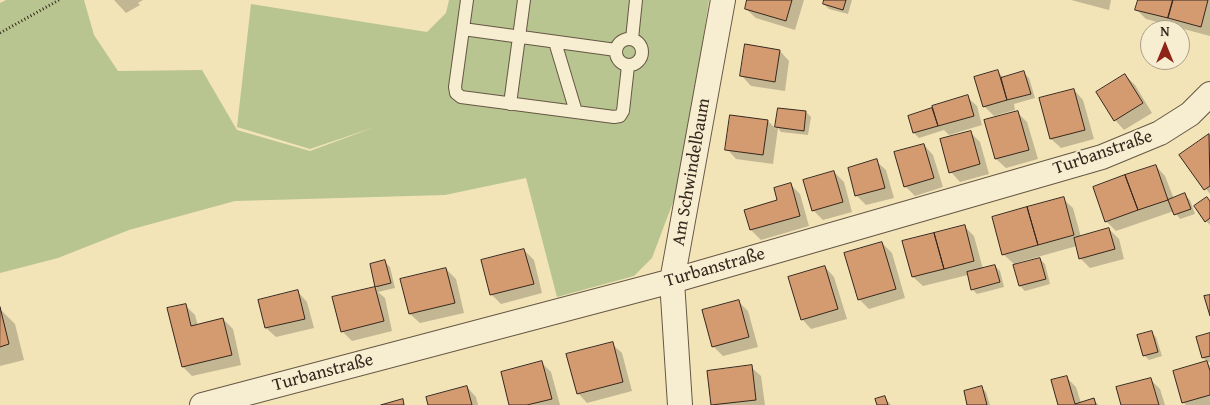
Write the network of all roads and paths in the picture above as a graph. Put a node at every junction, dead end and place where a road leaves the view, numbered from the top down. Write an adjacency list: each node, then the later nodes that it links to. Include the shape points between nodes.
1 (59, 0): 7 (path)
2 (467, 0): 6 (lane)
3 (524, 0): 8 (lane)
4 (636, 0): 9 (lane)
5 (723, 0): 16 (street, Am Schwindelbaum)
6 (463, 30): 8 (lane); 14 (lane, via 456,93 461,97)
7 (0, 33)
8 (519, 37): 10 (lane); 14 (lane)
9 (632, 39): 11 (lane, via 621,42); 12 (lane, via 640,44 643,54 636,64)
10 (555, 42): 11 (lane); 15 (lane)
11 (616, 50): 12 (lane, via 620,62)
12 (628, 66): 15 (lane, via 620,116)
13 (1210, 94): 16 (street, Turbanstraße, via 1190,114 1160,134 1102,157)
14 (510, 104): 15 (lane)
15 (576, 112)
16 (672, 281): 17 (street, Turbanstraße); 18 (street, Am Schwindelbaum)
17 (202, 405)
18 (680, 405)

